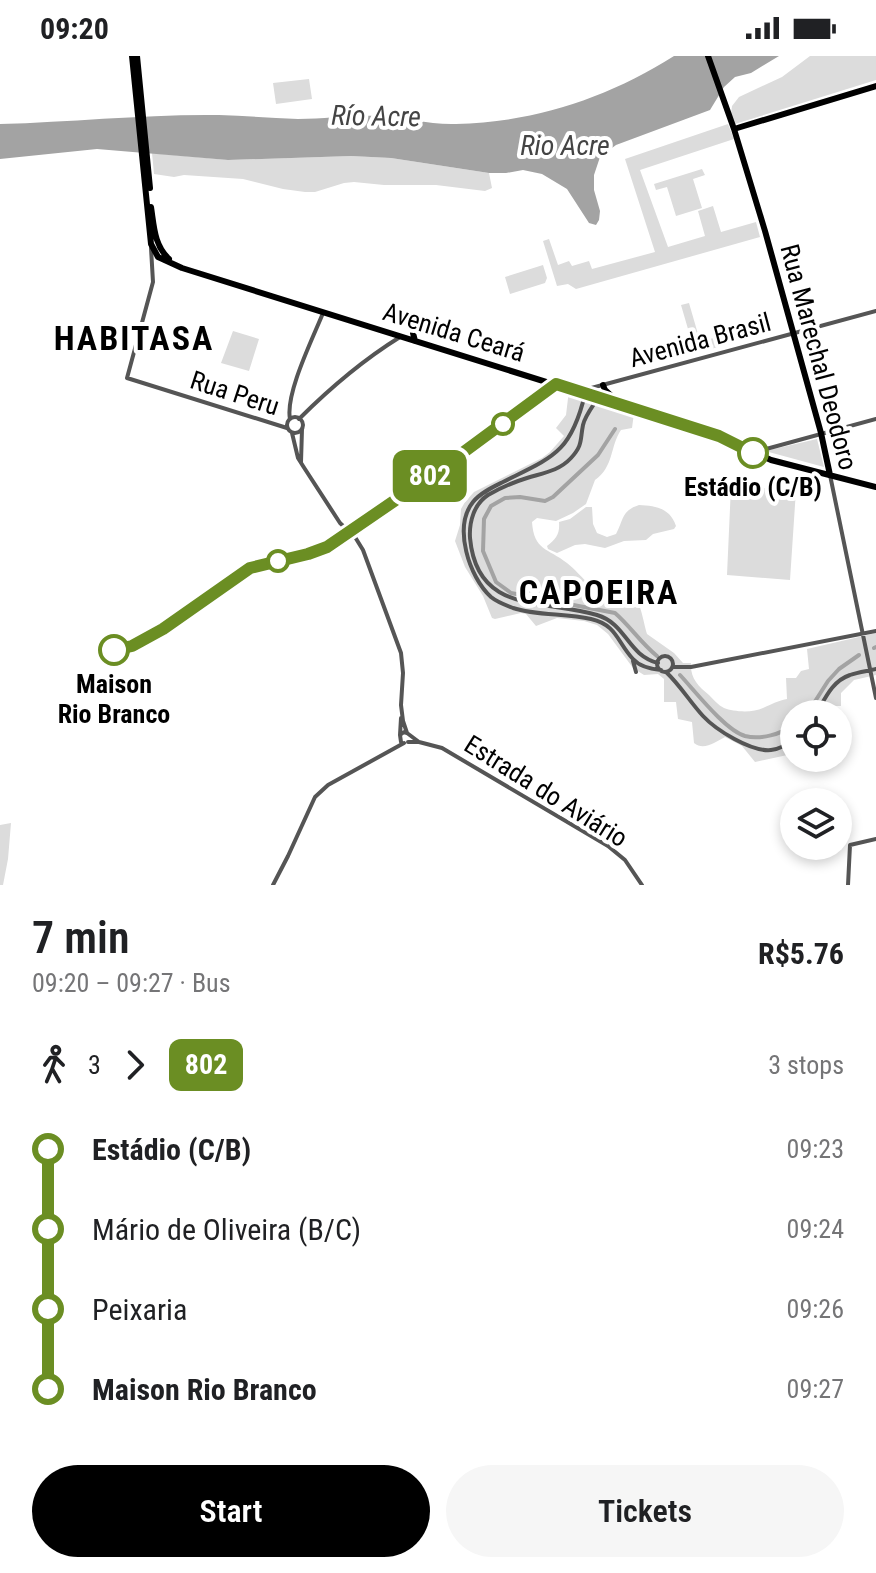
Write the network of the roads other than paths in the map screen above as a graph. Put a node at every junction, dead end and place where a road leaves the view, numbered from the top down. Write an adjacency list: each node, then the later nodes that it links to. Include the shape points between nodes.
1 (134, 56): 5 (main road)
2 (708, 56): 4 (main road, Rua Marechal Deodoro)
3 (876, 86): 4 (main road)
4 (733, 126): 10 (main road, Rua Marechal Deodoro)
5 (154, 244): 6 (main road); 6 (main road, via 158,257); 22 (street, Rua Peru, via 153,282 127,378)
6 (177, 266): 8 (main road, Avenida Ceará)
7 (876, 311): 10 (street, Avenida Brasil)
8 (323, 313): 11 (main road, Avenida Ceará); 18 (street, via 294,388)
9 (418, 327): 12 (main road, via 412,336)
10 (792, 333): 14 (street, Avenida Brasil); 24 (main road, Rua Marechal Deodoro)
11 (400, 337): 12 (main road, Avenida Ceará); 19 (street, via 328,390)
12 (417, 342): 13 (main road, Avenida Ceará)
13 (556, 384): 15 (main road, Avenida Ceará); 30 (street)
14 (603, 385): 15 (street, Avenida Brasil); 17 (main road)
15 (585, 391): 16 (main road, Avenida Ceará); 23 (street)
16 (598, 398): 17 (main road, Avenida Ceará); 25 (street, via 584,421)
17 (622, 406): 26 (main road, Avenida Ceará, via 719,436)
18 (290, 419): 19 (street); 22 (street)
19 (299, 419): 21 (street)
20 (876, 419): 24 (street)
21 (302, 429): 22 (street); 27 (street)
22 (290, 430): 27 (street)
23 (572, 433): 25 (street); 35 (street, via 550,458 474,501 463,531 467,555 491,597 523,610 601,622 615,632)
24 (821, 433): 26 (street); 28 (main road, Rua Marechal Deodoro)
25 (583, 438): 36 (street, via 560,467 483,499 471,522 477,565 501,594 603,617 643,658)
26 (753, 453): 28 (main road, Avenida Ceará)
27 (301, 462): 31 (street)
28 (830, 475): 29 (main road, Avenida Ceará); 34 (street, Rua Marechal Deodoro)
29 (876, 487)
30 (362, 522): 31 (street); 32 (street, via 358,534)
31 (349, 532): 32 (street)
32 (363, 550): 43 (street, via 401,653)
33 (876, 631): 34 (street)
34 (864, 634): 37 (street); 38 (street, Rua Marechal Deodoro)
35 (632, 659): 39 (street); 40 (street)
36 (658, 663): 37 (street, via 668,657); 39 (street)
37 (673, 667): 39 (street)
38 (874, 669): 41 (street, Rua Marechal Deodoro); 42 (street, via 838,681)
39 (663, 671): 46 (street, via 725,734 768,751)
40 (636, 672)
41 (876, 698)
42 (824, 700)
43 (402, 715): 44 (street); 45 (street)
44 (399, 736): 45 (street); 45 (street, via 401,742); 47 (street)
45 (407, 738): 47 (street); 50 (street, Estrada do Aviário, via 442,748 608,846)
46 (780, 747)
47 (391, 749): 49 (street, via 315,797)
48 (876, 839): 51 (street, via 850,845)
49 (273, 885)
50 (642, 885)
51 (848, 885)

